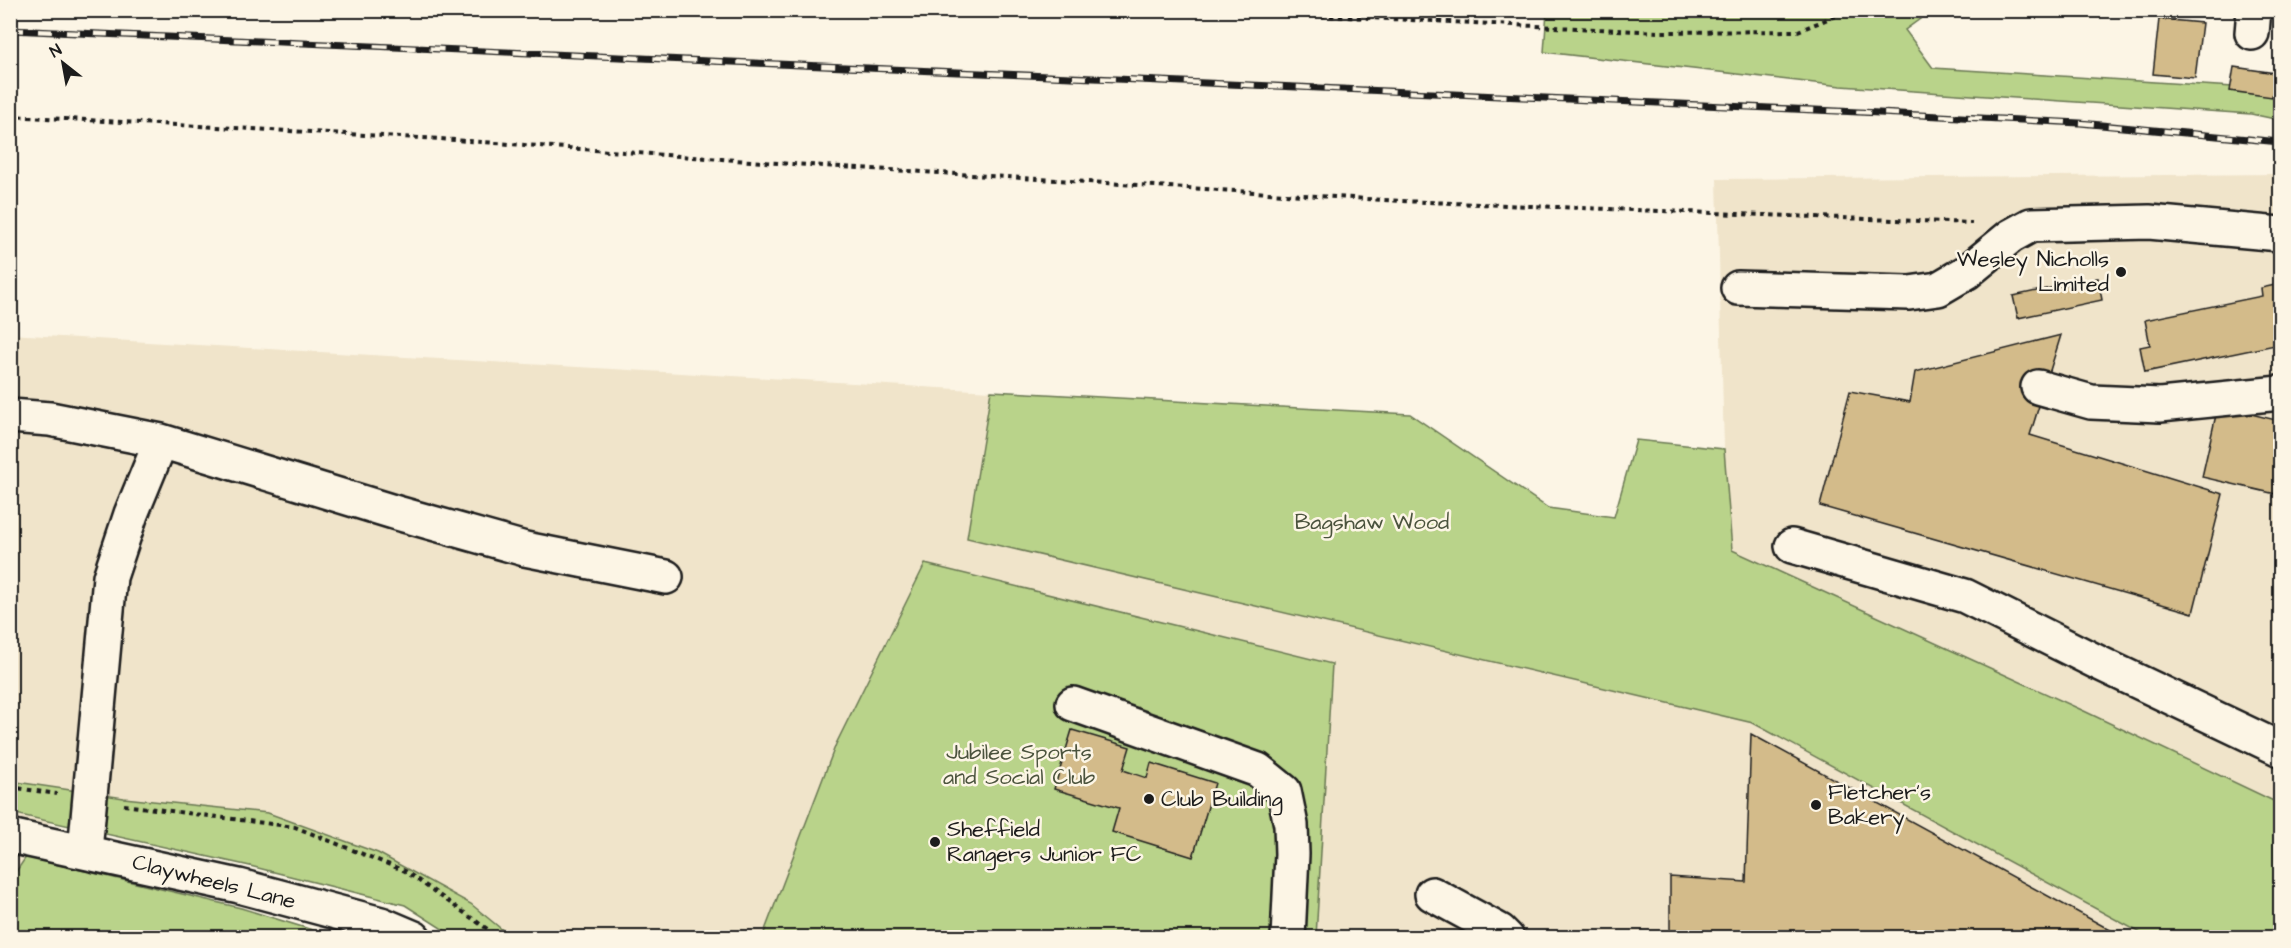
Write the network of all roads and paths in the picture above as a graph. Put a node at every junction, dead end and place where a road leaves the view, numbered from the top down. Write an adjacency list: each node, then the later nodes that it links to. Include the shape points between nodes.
1 (1204, 10): 2 (path, via 1670,32 1798,31)
2 (1850, 10)
3 (10, 116): 5 (path, via 428,138 1401,201 1980,223 1991,224)
4 (2280, 234): 5 (street, via 2149,222 2031,225)
5 (2011, 236): 6 (street, via 1938,290 1909,293)
6 (1738, 288)
7 (2038, 387): 8 (street, via 2091,402 2160,405)
8 (2280, 393)
9 (10, 416): 10 (street, via 50,418)
10 (161, 441): 12 (street, via 525,549); 16 (street, via 110,577)
11 (1792, 546): 14 (street, via 1965,596)
12 (666, 577)
13 (1073, 704): 22 (street, via 1258,770 1284,791 1292,854)
14 (2280, 749)
15 (10, 787): 16 (path)
16 (91, 801): 18 (street); 21 (path, via 295,827 405,871)
17 (10, 836): 18 (street, Claywheels Lane)
18 (85, 851): 20 (street, Claywheels Lane, via 381,924)
19 (1432, 894): 23 (street)
20 (414, 938)
21 (500, 938)
22 (1288, 938)
23 (1507, 938)

